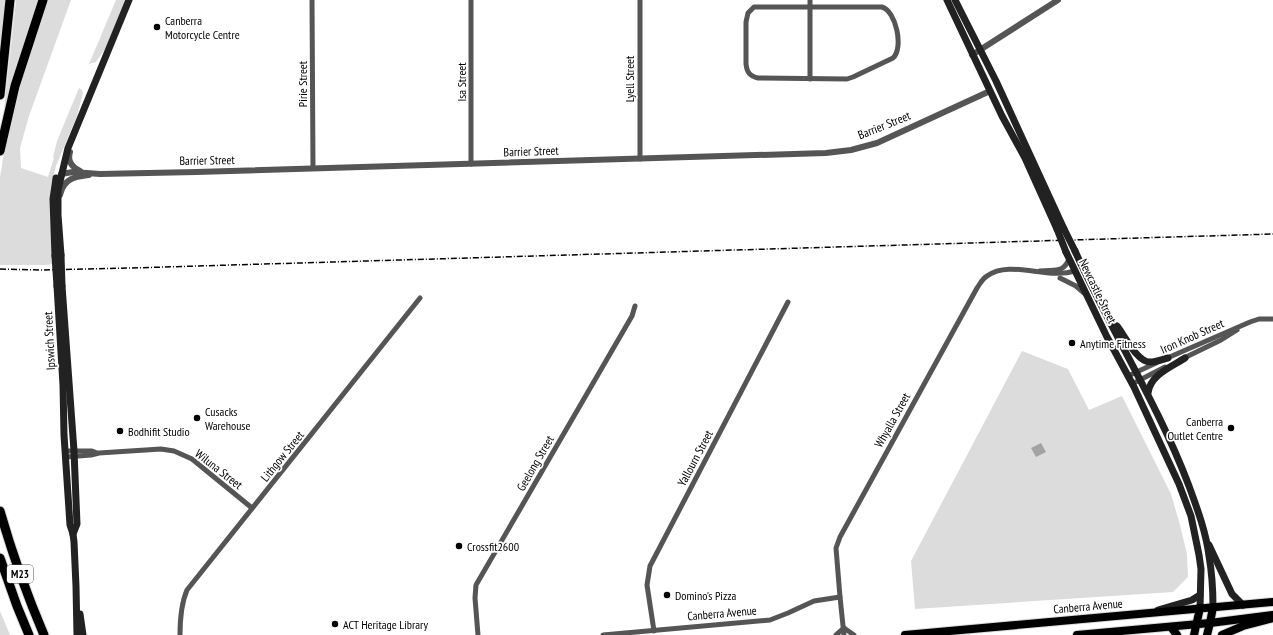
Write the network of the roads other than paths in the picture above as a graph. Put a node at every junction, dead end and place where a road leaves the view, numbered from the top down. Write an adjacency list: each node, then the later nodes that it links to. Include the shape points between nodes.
1 (10, 0): 17 (highway)
2 (43, 0): 21 (highway, via 13,92)
3 (130, 0): 19 (main road, Ipswich Street)
4 (312, 0): 24 (street, Pirie Street)
5 (471, 0): 23 (street, Isa Street)
6 (640, 0): 22 (street, Lyell Street)
7 (810, 0): 11 (street)
8 (947, 0): 13 (main road, Newcastle Street)
9 (955, 0): 12 (main road, Newcastle Street)
10 (1058, 0): 12 (street)
11 (810, 7): 15 (street); 15 (street, via 754,7 750,10 746,22 746,57 747,70 753,77); 15 (street, via 885,8 897,29 898,38 895,56 853,78)
12 (980, 50): 13 (street); 14 (main road, Newcastle Street)
13 (972, 55): 16 (main road, Newcastle Street)
14 (986, 63): 16 (main road, via 993,84); 18 (main road, Newcastle Street)
15 (810, 78)
16 (990, 91): 18 (main road, via 999,97); 22 (street, Barrier Street, via 877,143 851,150); 30 (main road, Newcastle Street)
17 (0, 95)
18 (1018, 127): 30 (main road, Newcastle Street)
19 (71, 138): 20 (main road, Ipswich Street); 25 (street, via 69,161 74,168)
20 (68, 148): 26 (main road, Ipswich Street); 28 (main road, Ipswich Street)
21 (0, 151)
22 (640, 159): 23 (street, Barrier Street)
23 (471, 164): 24 (street, Barrier Street)
24 (313, 168): 27 (street, Barrier Street)
25 (84, 172): 26 (street, Barrier Street); 27 (street, Barrier Street)
26 (61, 174): 28 (main road); 29 (main road, Ipswich Street)
27 (100, 174): 29 (street, via 68,181 63,185)
28 (54, 184): 31 (main road, Ipswich Street, via 53,206)
29 (58, 206): 31 (main road, Ipswich Street)
30 (1060, 229): 32 (main road, Newcastle Street, bridge); 33 (main road, Newcastle Street, bridge)
31 (58, 255): 49 (main road, Ipswich Street, bridge)
32 (1068, 256): 34 (street, Whyalla Street, via 1066,266 1062,269); 35 (main road, Newcastle Street)
33 (1083, 270): 35 (main road, Whyalla Street); 41 (main road, Newcastle Street)
34 (1033, 272): 36 (street, Whyalla Street); 62 (street, Whyalla Street, via 1010,269 996,271 987,276 976,288 840,538 836,548)
35 (1076, 273): 36 (street, Whyalla Street); 37 (street, Whyalla Street, via 1068,278); 38 (main road, Newcastle Street)
36 (1049, 274): 37 (street, Whyalla Street)
37 (1060, 278): 38 (street, Whyalla Street, via 1076,286)
38 (1086, 295): 48 (main road, Newcastle Street)
39 (420, 298): 55 (street, Lithgow Street)
40 (788, 302): 73 (street, Yallourn Street, via 650,566 647,585)
41 (1099, 302): 45 (main road, via 1143,361); 47 (main road, Newcastle Street)
42 (635, 306): 79 (street, Geelong Street, via 632,316 476,585)
43 (1273, 318): 44 (street, Iron Knob Street, via 1259,319)
44 (1243, 326): 45 (street, Iron Knob Street); 46 (street, Iron Knob Street)
45 (1168, 358): 47 (street, Iron Knob Street)
46 (1185, 358): 50 (street, Iron Knob Street); 52 (main road, via 1155,377 1149,385)
47 (1137, 372): 48 (street, Iron Knob Street); 50 (main road, Newcastle Street)
48 (1128, 376): 51 (main road, Newcastle Street)
49 (66, 379): 53 (main road, Ipswich Street); 54 (main road, Ipswich Street)
50 (1141, 379): 51 (street, Iron Knob Street); 52 (main road, Newcastle Street)
51 (1132, 384): 61 (main road, Newcastle Street, via 1179,484 1191,516 1201,569)
52 (1148, 393): 58 (main road, Newcastle Street, via 1175,452 1197,508)
53 (65, 454): 54 (street, Wiluna Street); 57 (main road, Ipswich Street, via 70,525)
54 (74, 454): 55 (street, Wiluna Street, via 92,451 174,451 189,457); 57 (main road, Ipswich Street, via 77,524)
55 (252, 508): 78 (street, Lithgow Street, via 187,590 183,599)
56 (0, 511): 75 (highway, M23)
57 (73, 534): 60 (main road, Ipswich Street)
58 (1205, 538): 64 (main road, via 1232,594); 65 (main road, Newcastle Street, via 1213,581)
59 (0, 558): 74 (highway, M23)
60 (76, 586): 76 (main road, Ipswich Street); 77 (main road, Ipswich Street)
61 (1200, 595): 66 (main road, Newcastle Street); 67 (main road, via 1192,600)
62 (840, 597): 72 (street, Whyalla Street); 73 (street, Canberra Avenue, via 814,601 770,620)
63 (1273, 602): 64 (main road, Canberra Avenue)
64 (1243, 605): 65 (main road, Canberra Avenue)
65 (1213, 607): 66 (main road, Canberra Avenue); 69 (main road)
66 (1200, 608): 67 (main road, Canberra Avenue); 70 (main road, Newcastle Street)
67 (1150, 612): 84 (main road, Canberra Avenue)
68 (1273, 617): 69 (main road); 89 (main road)
69 (1210, 623): 70 (main road); 88 (main road)
70 (1197, 624): 71 (main road); 87 (main road, Newcastle Street)
71 (1171, 627): 85 (main road); 86 (main road)
72 (844, 628): 81 (street); 82 (street, Whyalla Street); 83 (street)
73 (654, 631): 80 (street, Canberra Avenue)
74 (29, 635)
75 (44, 635)
76 (77, 635)
77 (83, 635)
78 (180, 635)
79 (478, 635)
80 (603, 635)
81 (836, 635)
82 (844, 635)
83 (854, 635)
84 (905, 635)
85 (1078, 635)
86 (1177, 635)
87 (1194, 635)
88 (1207, 635)
89 (1222, 635)

